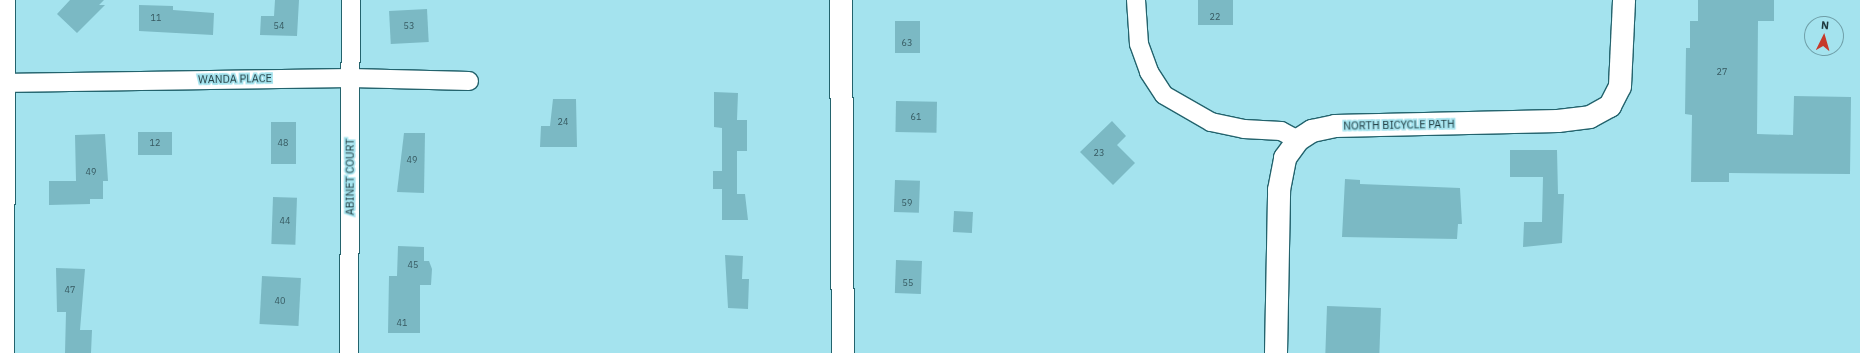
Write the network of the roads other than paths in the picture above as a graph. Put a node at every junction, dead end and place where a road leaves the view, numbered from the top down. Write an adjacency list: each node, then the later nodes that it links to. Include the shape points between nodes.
1 (6, 0): 8 (street)
2 (351, 0): 6 (street, ABINET COURT)
3 (841, 0): 12 (street)
4 (1136, 0): 9 (street, via 1139,44 1150,72 1164,94 1211,122 1244,129 1281,131)
5 (1624, 0): 9 (street, NORTH BICYCLE PATH, via 1620,86 1610,106 1590,117 1558,121 1335,126 1312,131)
6 (351, 78): 7 (street, WANDA PLACE); 8 (street, WANDA PLACE); 11 (street, ABINET COURT)
7 (470, 81)
8 (3, 83): 10 (street)
9 (1298, 140): 13 (street, NORTH BICYCLE PATH, via 1285,158 1279,190)
10 (5, 353)
11 (349, 353)
12 (843, 353)
13 (1276, 353)

